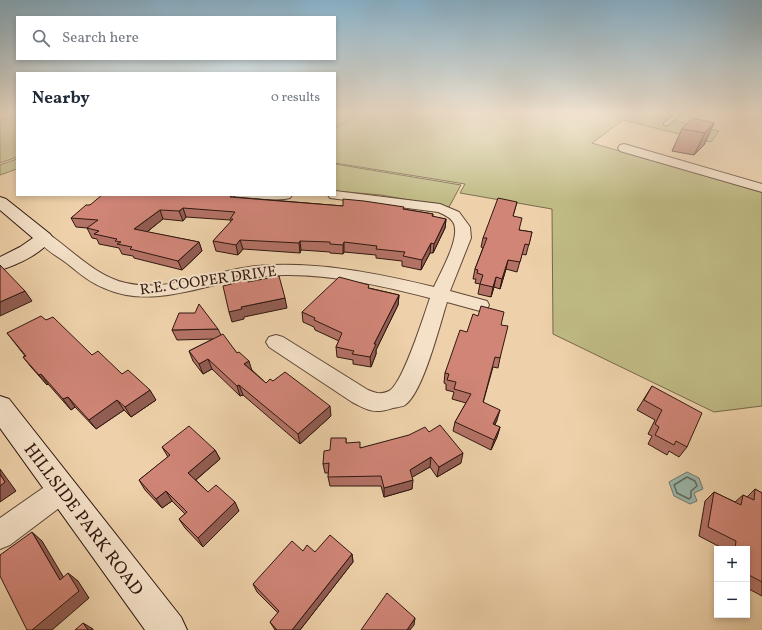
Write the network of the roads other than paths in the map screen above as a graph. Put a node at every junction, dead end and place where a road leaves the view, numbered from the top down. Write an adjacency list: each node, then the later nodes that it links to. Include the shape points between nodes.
1 (624, 148): 2 (street)
2 (762, 188)
3 (336, 195): 9 (street, via 440,208 458,217 464,232)
4 (220, 196): 5 (street)
5 (258, 196)
6 (0, 202): 7 (street)
7 (44, 238): 8 (street, via 27,251); 9 (street, R.E. COOPER DRIVE, via 101,280 127,289 151,291 252,272 294,270 346,275)
8 (0, 264)
9 (440, 294): 10 (street, R.E. COOPER DRIVE); 11 (street, via 407,386 397,398 385,402 372,402 350,391)
10 (480, 305)
11 (276, 342)
12 (0, 407): 13 (street, HILLSIDE PARK ROAD)
13 (62, 490): 14 (street); 15 (street, HILLSIDE PARK ROAD)
14 (0, 535)
15 (168, 630)

